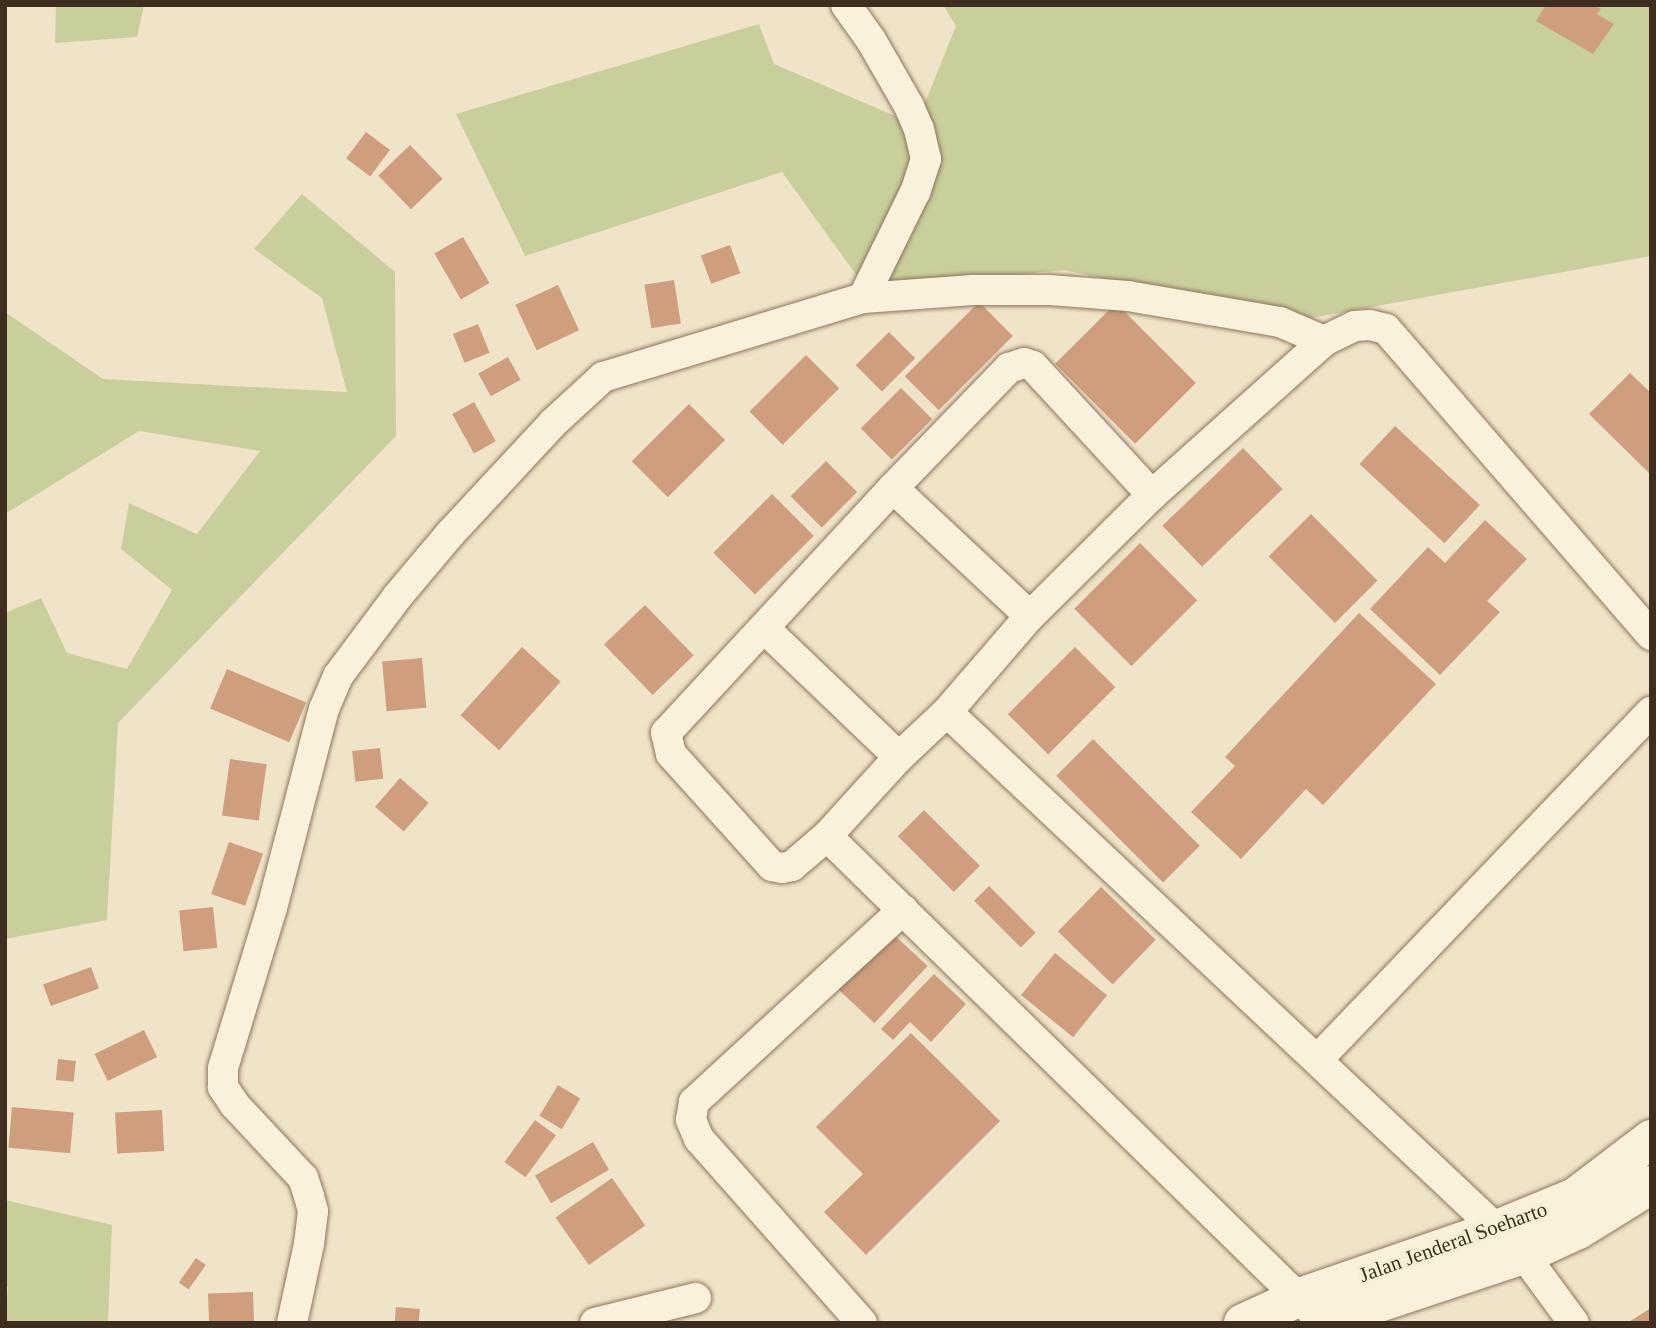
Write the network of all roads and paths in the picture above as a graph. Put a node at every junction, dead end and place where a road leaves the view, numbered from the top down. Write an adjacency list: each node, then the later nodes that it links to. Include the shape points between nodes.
1 (846, 5): 2 (street, via 909,106 926,159 915,192)
2 (863, 298): 3 (street, via 973,290 1128,296 1280,321); 21 (street, via 603,377 553,423 450,534 338,676 324,709 272,908 223,1068 223,1087 235,1105 303,1178 309,1196 313,1211 309,1244)
3 (1324, 341): 5 (street); 8 (street, via 1355,326 1386,329)
4 (893, 488): 5 (street, via 1009,368 1024,363 1033,366); 6 (street); 7 (street)
5 (1152, 495): 6 (street)
6 (1030, 615): 9 (street)
7 (764, 628): 11 (street); 12 (street, via 666,733 667,744 772,866 792,866)
8 (1651, 635)
9 (947, 712): 11 (street); 14 (street)
10 (1651, 712): 14 (street)
11 (899, 757): 12 (street)
12 (827, 836): 13 (street)
13 (903, 909): 20 (street); 23 (street, via 694,1102 691,1120 699,1139)
14 (1318, 1059): 17 (street)
15 (1651, 1139): 17 (main road, Jalan Jenderal Soeharto, via 1575,1197)
16 (1651, 1185): 18 (main road, Jalan Jenderal Soeharto, via 1578,1230)
17 (1497, 1229): 18 (street); 20 (main road, Jalan Jenderal Soeharto)
18 (1524, 1255): 20 (main road, Jalan Jenderal Soeharto); 25 (street)
19 (696, 1298): 22 (street)
20 (1314, 1314): 24 (main road, Jalan Jenderal Soeharto)
21 (292, 1323)
22 (595, 1323)
23 (862, 1323)
24 (1243, 1323)
25 (1574, 1323)

